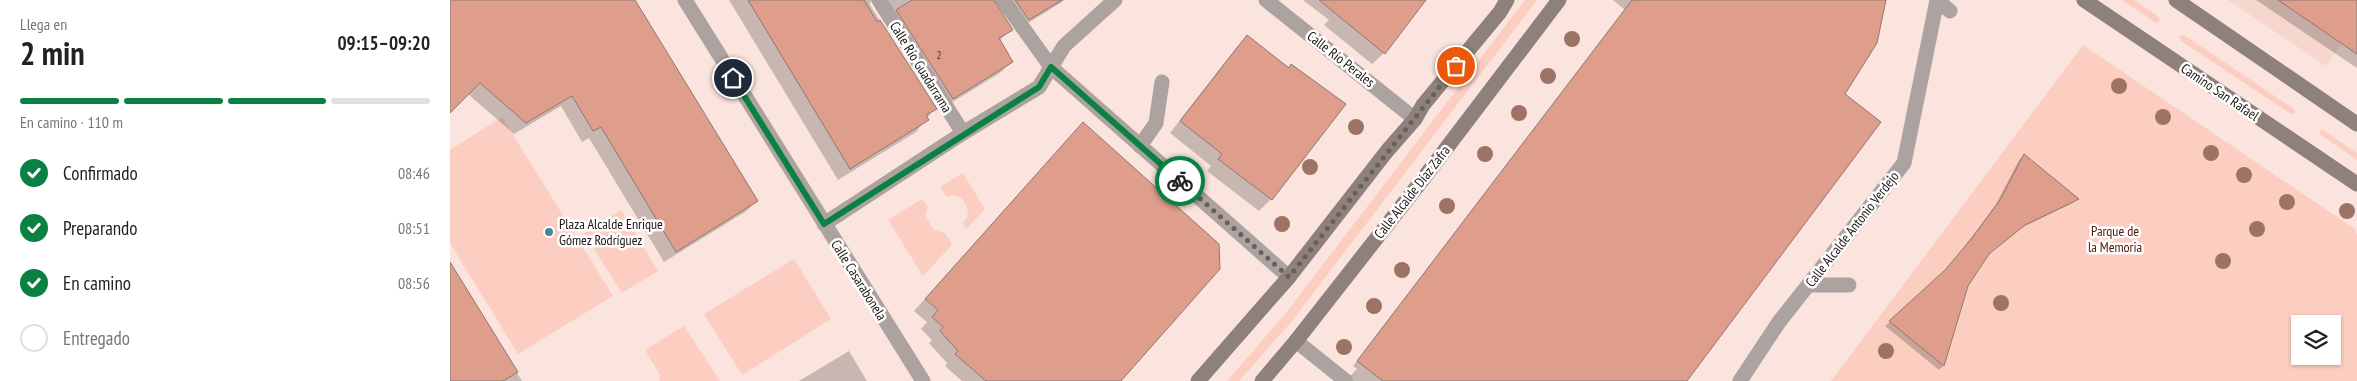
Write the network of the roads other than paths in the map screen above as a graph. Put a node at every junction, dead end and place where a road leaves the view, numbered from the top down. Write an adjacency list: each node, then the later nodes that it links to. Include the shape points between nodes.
1 (684, 0): 19 (street, Calle Casarabonela)
2 (1002, 0): 12 (street)
3 (1115, 0): 12 (street, via 1064,46)
4 (1266, 0): 14 (street, Calle Río Perales)
5 (1506, 0): 14 (main road, via 1500,12 1422,105)
6 (1559, 0): 23 (main road, Calle Alcalde Díaz Zafra)
7 (1937, 0): 11 (street); 21 (street, Calle Alcalde Antonio Verdejo, via 1904,163)
8 (2084, 0): 18 (main road, Camino San Rafael)
9 (2176, 0): 15 (main road)
10 (884, 2): 16 (street, Calle Río Guadarrama)
11 (1950, 11)
12 (1051, 67): 16 (street, via 1039,87); 17 (street)
13 (1162, 82): 17 (street, via 1156,123)
14 (1415, 119): 20 (main road)
15 (2357, 124)
16 (963, 134): 19 (street)
17 (1140, 146): 20 (street)
18 (2357, 184)
19 (824, 224): 24 (street, Calle Casarabonela)
20 (1289, 277): 25 (main road)
21 (1808, 285): 22 (street); 28 (street, Calle Alcalde Antonio Verdejo)
22 (1849, 285)
23 (1296, 341): 26 (main road, Calle Alcalde Díaz Zafra); 27 (street)
24 (923, 381)
25 (1198, 381)
26 (1262, 381)
27 (1346, 381)
28 (1740, 381)

